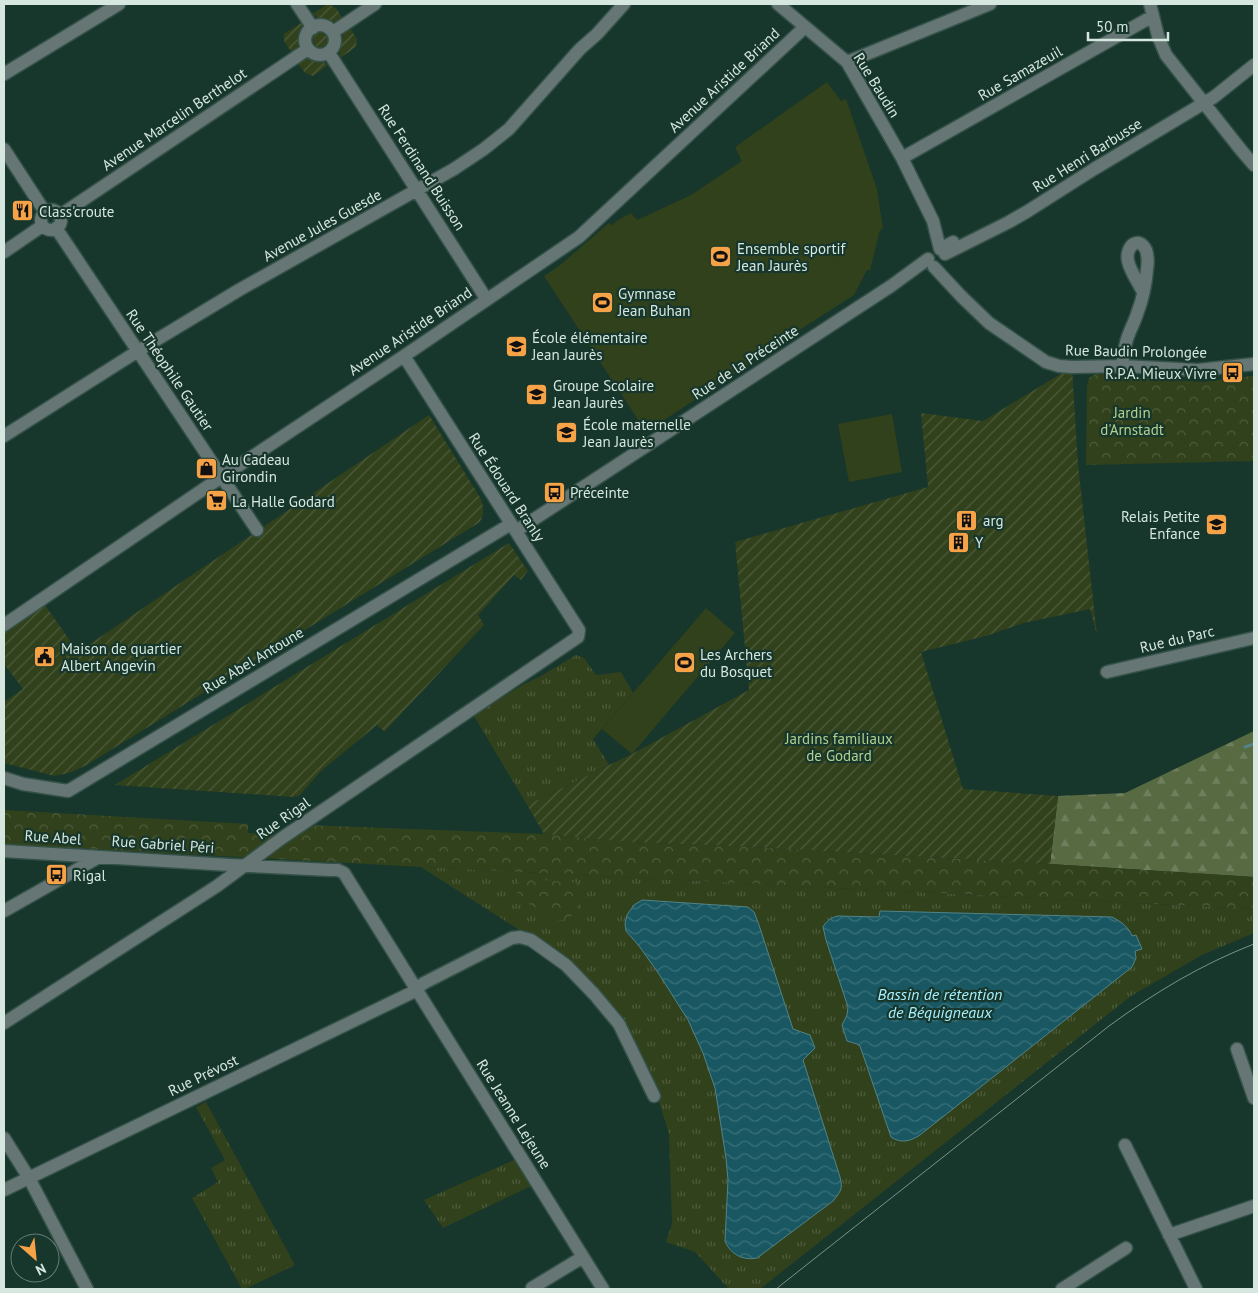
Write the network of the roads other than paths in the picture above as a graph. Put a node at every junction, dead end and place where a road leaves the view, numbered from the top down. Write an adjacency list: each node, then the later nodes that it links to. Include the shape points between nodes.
1 (119, 4): 15 (street)
2 (298, 4): 9 (street)
3 (375, 4): 10 (street)
4 (624, 4): 22 (street, Avenue Jules Guesde, via 509,129 454,169)
5 (778, 4): 8 (street, Rue Baudin)
6 (990, 4): 13 (street)
7 (1152, 10): 16 (street, via 1166,55); 20 (street, Rue Samazeuil)
8 (805, 27): 13 (street, Rue Baudin); 33 (street, Avenue Aristide Briand, via 579,237)
9 (313, 28): 10 (street, via 326,26); 11 (street, via 305,40)
10 (333, 32): 12 (street, via 336,41)
11 (308, 49): 12 (street, via 315,55); 26 (street, Avenue Marcelin Berthelot)
12 (329, 53): 22 (street, Rue Ferdinand Buisson)
13 (847, 62): 20 (street, Rue Baudin)
14 (1254, 65): 16 (street, Rue Henri Barbusse)
15 (4, 74)
16 (1204, 103): 18 (street); 28 (street, Rue Henri Barbusse)
17 (4, 149): 24 (street)
18 (1241, 150): 19 (street, via 1248,148); 21 (street)
19 (1254, 152)
20 (902, 158): 23 (street, Rue Baudin)
21 (1254, 165)
22 (417, 190): 33 (street, Rue Ferdinand Buisson); 34 (street, Avenue Jules Guesde)
23 (924, 202): 25 (street, Rue Baudin); 31 (street, Rue Baudin)
24 (46, 212): 26 (street, via 52,210 57,213); 27 (street, via 41,217)
25 (933, 221): 29 (street); 31 (street, Rue Baudin)
26 (58, 222): 27 (street, via 53,230); 34 (street, Rue Théophile Gautier)
27 (42, 226): 30 (street)
28 (986, 234): 29 (street, Rue Henri Barbusse); 31 (street, Rue Henri Barbusse)
29 (958, 240): 31 (street, Rue Henri Barbusse)
30 (4, 252)
31 (936, 259): 37 (street, Rue Baudin Prolongée, via 961,296 988,323 1046,362 1072,367); 40 (street, Rue de la Préceinte)
32 (1143, 292): 37 (street, via 1126,342)
33 (487, 300): 35 (street, Avenue Aristide Briand)
34 (138, 351): 38 (street, Avenue Jules Guesde); 39 (street, Rue Théophile Gautier)
35 (404, 356): 39 (street, Avenue Aristide Briand); 40 (street, Rue Édouard Branly)
36 (1254, 364): 37 (street, Rue Baudin Prolongée, via 1198,370)
37 (1122, 366)
38 (4, 436)
39 (222, 477): 41 (street, Rue Théophile Gautier); 42 (street, Avenue Aristide Briand)
40 (513, 527): 43 (street, Rue Édouard Branly, via 579,630); 46 (street, Rue Abel Antoune, via 68,791)
41 (257, 530)
42 (4, 625)
43 (578, 637): 50 (street, Rue Rigal)
44 (1254, 638): 45 (street, Rue du Parc)
45 (1107, 672)
46 (4, 778)
47 (4, 851): 49 (street, Rue Abel)
48 (99, 857): 49 (street, Rue Abel); 50 (street, Rue Gabriel Péri)
49 (86, 860): 51 (street)
50 (246, 865): 52 (street, via 338,870 344,873); 53 (street, Rue Rigal)
51 (4, 912)
52 (416, 988): 56 (street, Rue Prévost, via 512,938 531,940 566,965 619,1024); 60 (street, Rue Prévost); 65 (street, Rue Jeanne Lejeune)
53 (4, 1023)
54 (1237, 1049): 55 (street)
55 (1252, 1082): 57 (street)
56 (654, 1096)
57 (1254, 1098)
58 (4, 1138): 60 (street)
59 (1125, 1145): 63 (street)
60 (29, 1178): 61 (street, Rue Prévost); 67 (street)
61 (4, 1190)
62 (1254, 1206): 63 (street)
63 (1169, 1235): 70 (street)
64 (1126, 1248): 69 (street)
65 (583, 1258): 66 (street); 68 (street, Rue Jeanne Lejeune)
66 (532, 1288)
67 (87, 1289)
68 (603, 1289)
69 (1062, 1289)
70 (1196, 1289)

